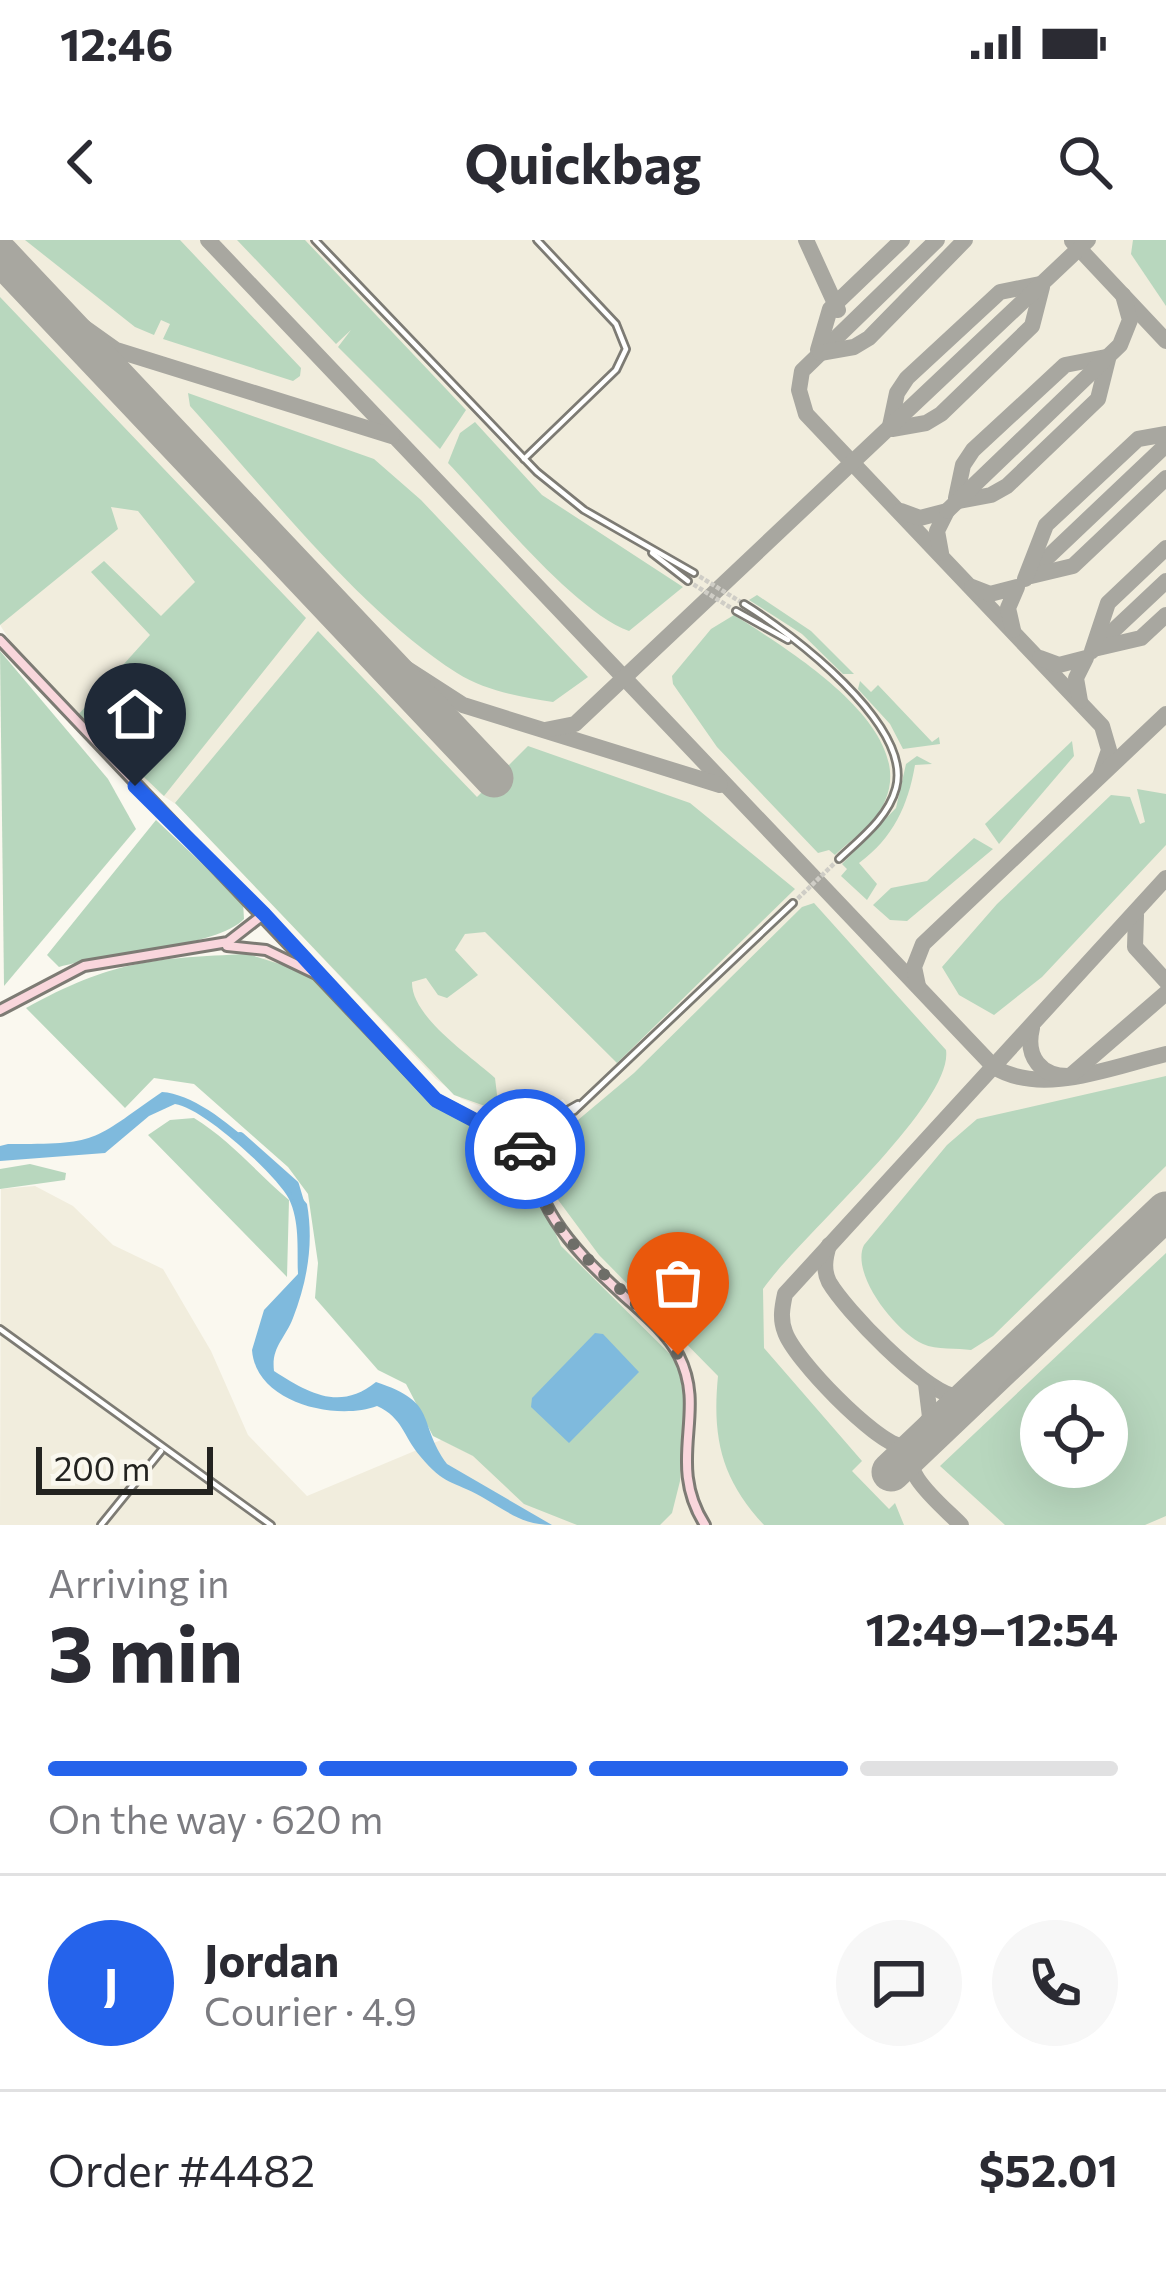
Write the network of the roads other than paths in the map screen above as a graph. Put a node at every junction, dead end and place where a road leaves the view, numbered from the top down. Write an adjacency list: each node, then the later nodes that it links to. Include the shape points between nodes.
1 (315, 240): 3 (street)
2 (537, 240): 3 (street, via 616,324 626,349 616,370)
3 (524, 459): 4 (street)
4 (648, 550): 5 (street); 6 (street)
5 (694, 573)
6 (688, 581)
7 (744, 604): 10 (street)
8 (736, 610): 10 (street)
9 (0, 640): 13 (street)
10 (797, 645): 11 (street, via 874,717 894,750 896,787 887,808)
11 (838, 859)
12 (793, 903): 17 (street, via 578,1104)
13 (264, 914): 14 (street); 15 (street)
14 (220, 945): 15 (street, via 266,950); 16 (street, via 84,966)
15 (322, 977): 17 (street, via 436,1100 476,1121)
16 (0, 1010)
17 (520, 1126): 22 (street, via 557,1230 678,1355 689,1398 685,1474)
18 (0, 1329): 19 (street)
19 (161, 1450): 20 (street); 21 (street)
20 (101, 1525)
21 (271, 1525)
22 (705, 1525)

